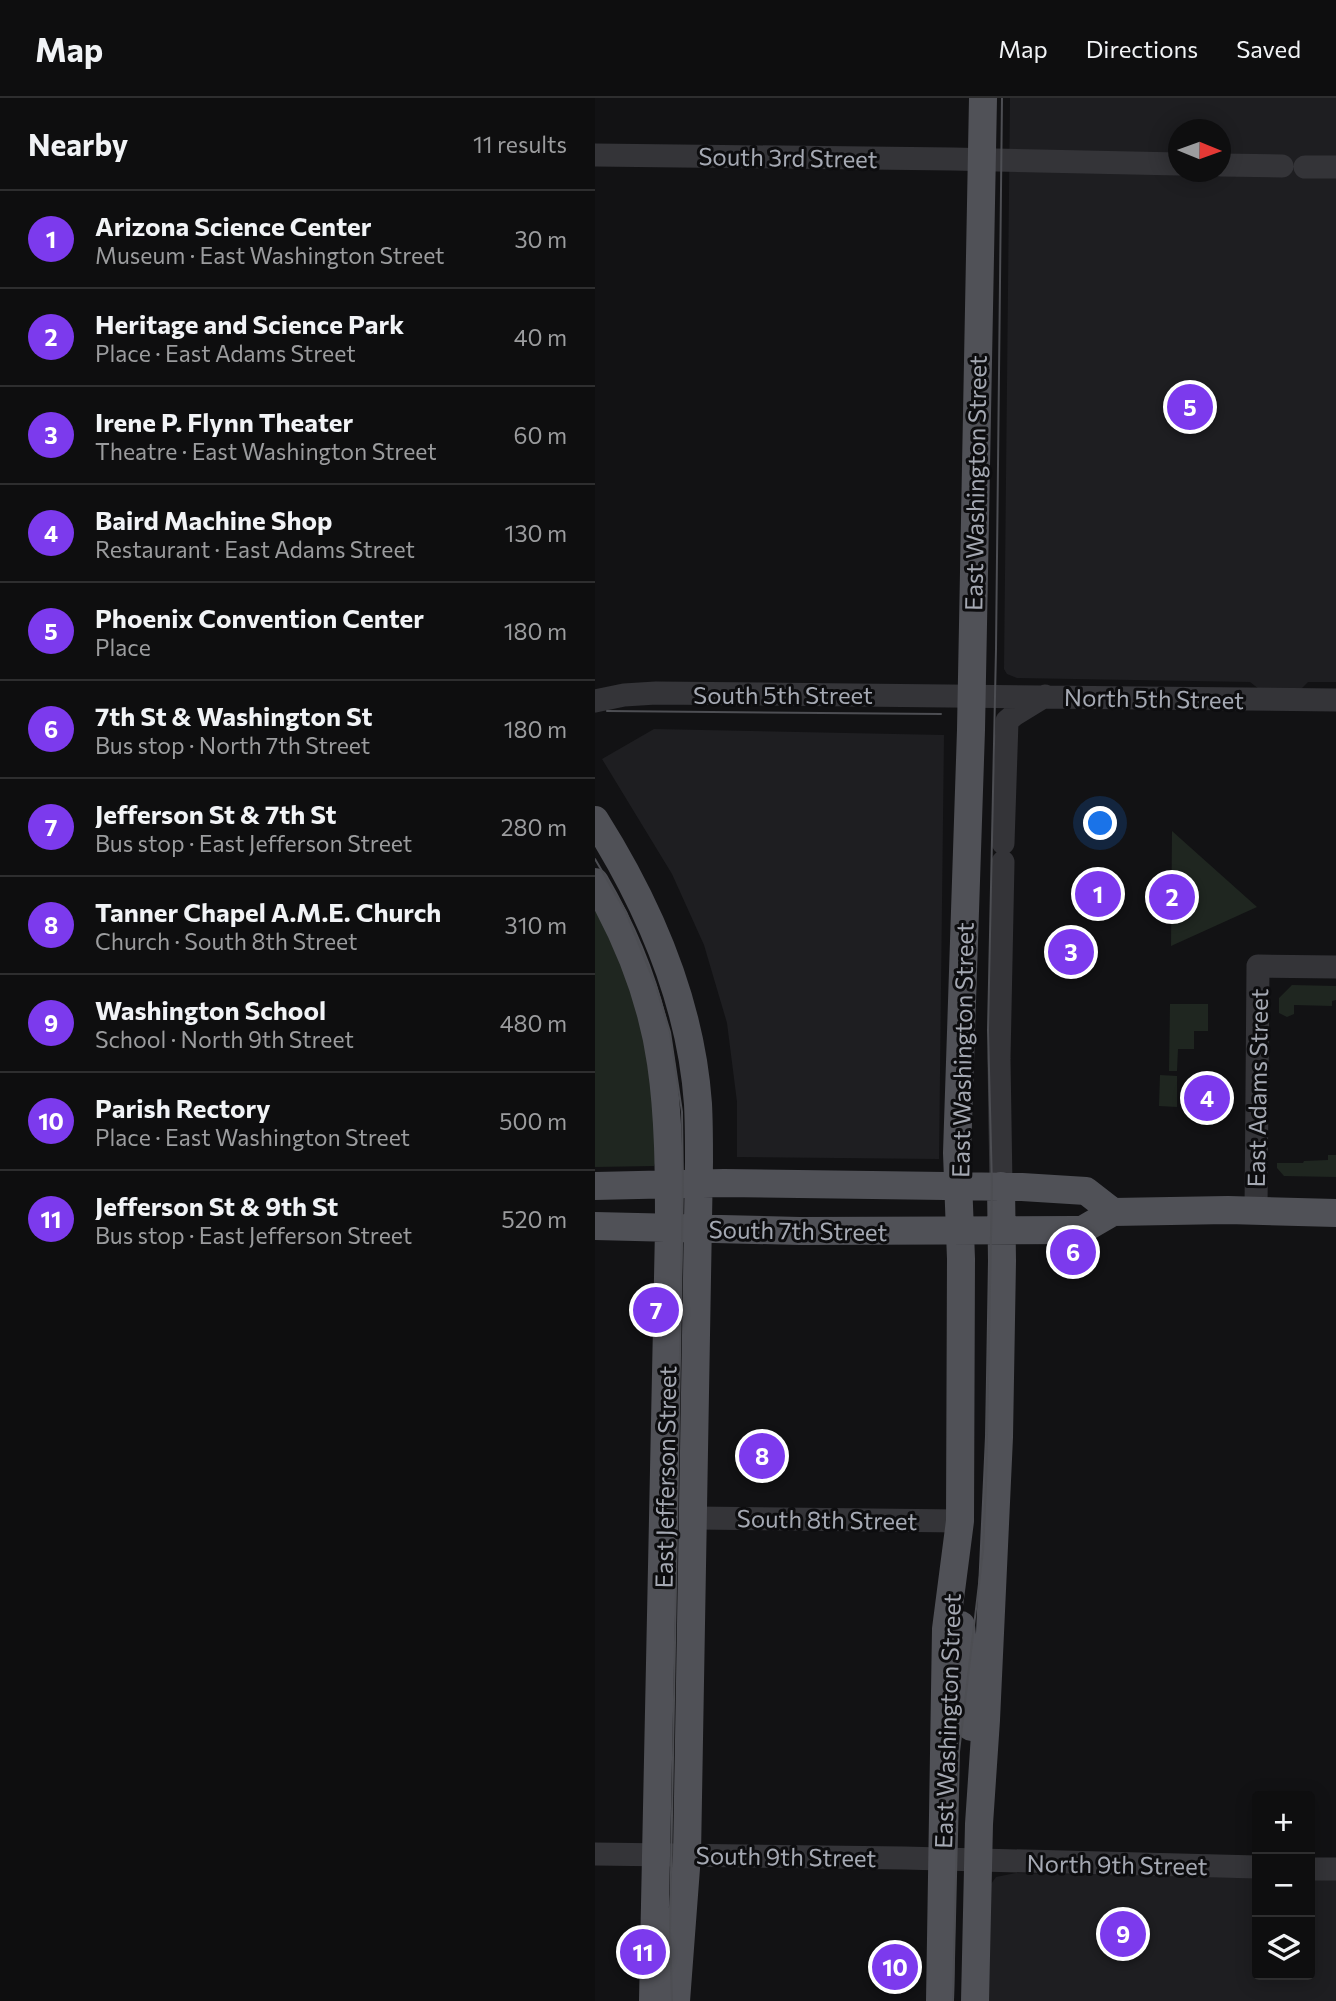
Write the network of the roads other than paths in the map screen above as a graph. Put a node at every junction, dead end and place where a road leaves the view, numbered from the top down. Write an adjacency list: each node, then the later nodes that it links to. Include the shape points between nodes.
1 (983, 98): 3 (main road, East Washington Street)
2 (595, 155): 3 (street, South 3rd Street)
3 (982, 160): 4 (street, South 3rd Street); 9 (main road, East Washington Street)
4 (1168, 164)
5 (1231, 165): 6 (street)
6 (1282, 166)
7 (1305, 167): 8 (street)
8 (1336, 167)
9 (971, 696): 10 (street, North 5th Street); 12 (street, South 5th Street, via 656,693); 18 (main road, East Washington Street)
10 (1045, 696): 11 (street, North 5th Street); 20 (street, East Washington Street, via 1007,721 999,1059)
11 (1336, 700)
12 (595, 701)
13 (595, 820): 17 (main road, East Jefferson Street, via 669,969 688,1036 698,1102)
14 (595, 882): 16 (main road, East Jefferson Street, via 639,975 652,1023 663,1073)
15 (1336, 967): 21 (street, East Adams Street, via 1258,966)
16 (669, 1184): 17 (main road, South 7th Street); 19 (main road, South 7th Street); 25 (main road, East Jefferson Street)
17 (699, 1184): 18 (main road, South 7th Street); 26 (main road, East Jefferson Street)
18 (959, 1185): 20 (main road, South 7th Street); 27 (main road, East Washington Street)
19 (595, 1186)
20 (1001, 1186): 22 (main road, South 7th Street, via 1086,1191); 28 (main road, East Washington Street)
21 (1256, 1211): 22 (main road); 23 (main road)
22 (1113, 1212): 28 (main road, South 7th Street, via 1082,1230)
23 (1336, 1213)
24 (595, 1226): 25 (main road, South 7th Street)
25 (669, 1228): 26 (main road, South 7th Street); 33 (main road, East Jefferson Street)
26 (698, 1229): 27 (main road, South 7th Street); 29 (main road, East Jefferson Street)
27 (960, 1230): 28 (main road, South 7th Street); 30 (main road, East Washington Street)
28 (1002, 1230): 31 (main road, East Washington Street, via 999,1437)
29 (694, 1518): 30 (street, South 8th Street); 37 (main road, East Jefferson Street)
30 (960, 1521): 31 (main road, via 961,1623); 34 (main road, East Washington Street, via 946,1629)
31 (979, 1824): 35 (main road, East Washington Street)
32 (595, 1854): 33 (street, South 9th Street)
33 (658, 1855): 37 (street, South 9th Street); 40 (main road, East Jefferson Street)
34 (942, 1859): 35 (street, South 9th Street); 37 (street, South 9th Street); 43 (main road, East Washington Street)
35 (978, 1860): 36 (street, North 9th Street); 44 (main road, East Washington Street)
36 (1252, 1867)
37 (687, 1868): 41 (main road, East Jefferson Street); 42 (main road, East Jefferson Street)
38 (1315, 1869): 39 (street)
39 (1336, 1869)
40 (653, 2001)
41 (676, 2001)
42 (692, 2001)
43 (940, 2001)
44 (975, 2001)

